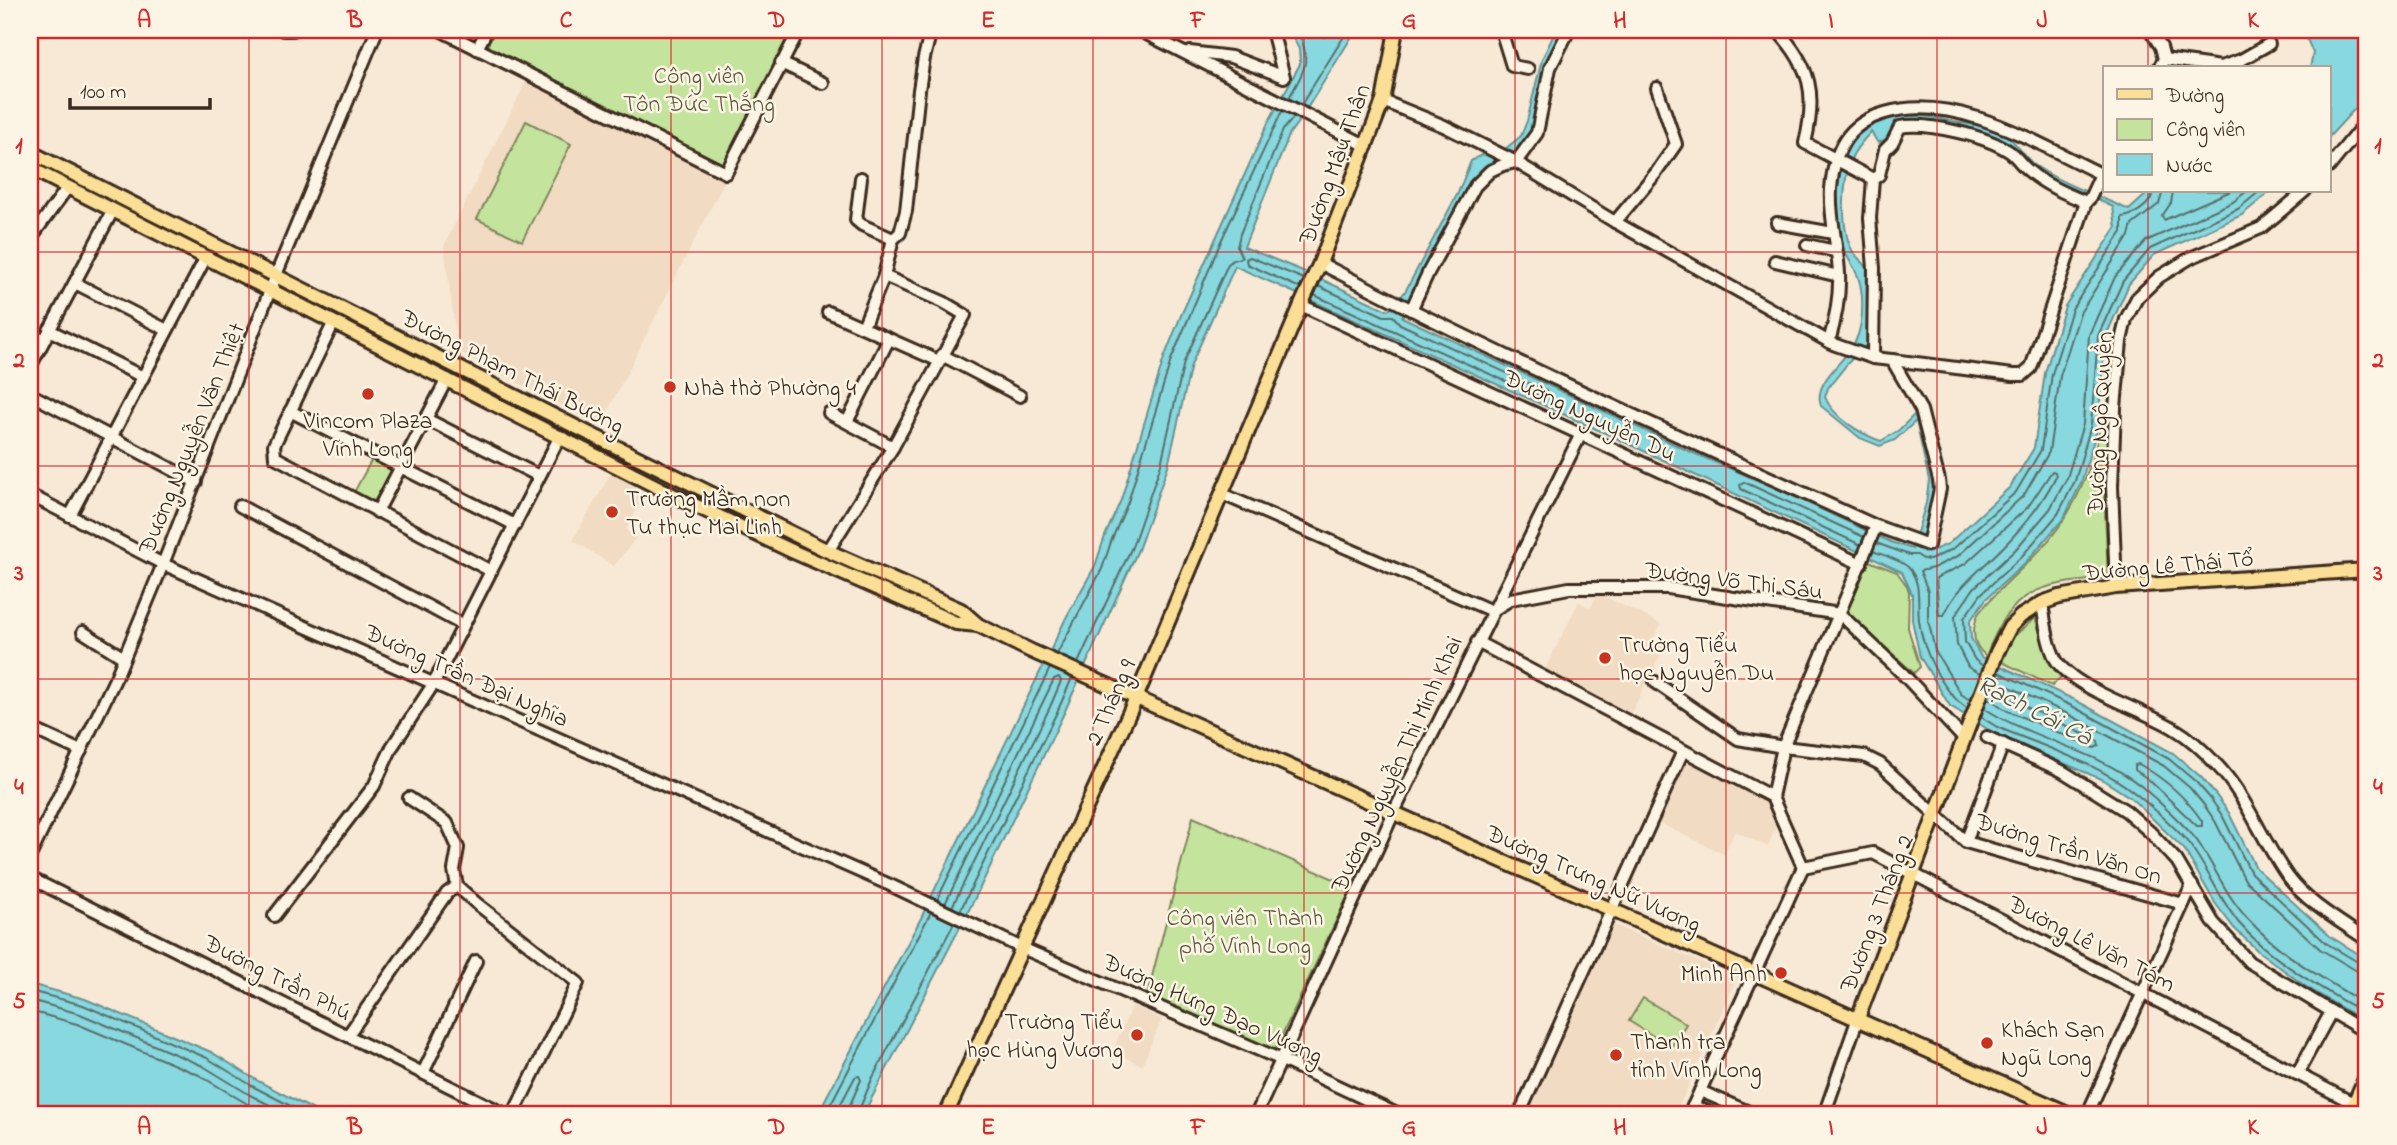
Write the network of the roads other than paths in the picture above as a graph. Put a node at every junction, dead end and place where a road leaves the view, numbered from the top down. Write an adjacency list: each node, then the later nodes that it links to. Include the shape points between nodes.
1 (283, 30): 2 (street)
2 (293, 30)
3 (377, 30): 51 (street, Đường Nguyễn Văn Thiệt)
4 (440, 30): 16 (street)
5 (486, 30): 16 (street)
6 (799, 30): 18 (street)
7 (931, 30): 45 (street, via 922,69 906,211 900,233)
8 (1139, 30): 17 (street)
9 (1272, 30): 17 (street, via 1284,78 1231,57)
10 (1396, 30): 25 (main road, Đường Mậu Thân)
11 (1501, 30): 22 (street, via 1512,66)
12 (1569, 30): 29 (street, via 1550,68 1537,133)
13 (1777, 30): 30 (street, via 1795,49 1808,78 1811,119 1805,143)
14 (2150, 30): 19 (street, via 2161,47)
15 (2269, 44): 21 (street)
16 (477, 49): 18 (street, via 726,173)
17 (1183, 52): 27 (street)
18 (781, 63): 23 (street)
19 (2162, 64): 20 (street)
20 (2201, 66)
21 (2224, 66)
22 (1528, 69)
23 (823, 83)
24 (1657, 88): 41 (street, via 1676,144)
25 (1383, 101): 27 (main road, Đường Mậu Thân); 29 (street)
26 (2367, 120): 31 (street)
27 (1367, 146): 50 (main road, Đường Mậu Thân)
28 (30, 152): 38 (main road, Đường Phạm Thái Bường)
29 (1514, 161): 41 (street); 57 (street, via 1490,171 1475,186)
30 (1838, 162): 33 (street, via 1837,152 1854,128 1874,116 1922,107 1985,120); 34 (street); 43 (street, via 1831,190)
31 (2330, 166)
32 (30, 168): 36 (main road, Đường Phạm Thái Bường)
33 (2103, 174): 39 (street)
34 (1870, 177): 39 (street, via 1879,175 1885,149 1900,127 1923,126 1996,145 2067,195); 66 (street, via 1874,268)
35 (861, 178): 45 (street, via 856,220)
36 (68, 187): 40 (main road, Đường Phạm Thái Bường); 44 (street)
37 (2304, 192): 100 (street, Đường Ngô Quyền, via 2262,228 2190,258 2159,277 2137,298 2126,318 2112,486)
38 (121, 197): 40 (main road); 51 (main road, Đường Phạm Thái Bường)
39 (2089, 197): 68 (street, via 2035,360 2023,375)
40 (113, 210): 48 (main road, Đường Phạm Thái Bường); 54 (street)
41 (1615, 222): 65 (street)
42 (1777, 223): 43 (street)
43 (1833, 233): 47 (street)
44 (30, 239)
45 (893, 239): 52 (street)
46 (1807, 245): 47 (street)
47 (1835, 251): 53 (street)
48 (205, 257): 55 (main road, Đường Phạm Thái Bường); 61 (street)
49 (1775, 261): 53 (street)
50 (1319, 267): 56 (main road, Đường Mậu Thân); 57 (street)
51 (276, 275): 55 (street, Đường Nguyễn Văn Thiệt); 74 (main road, Đường Phạm Thái Bường)
52 (884, 276): 60 (street); 67 (street, via 965,315)
53 (1839, 276): 65 (street)
54 (75, 283): 61 (street); 63 (street)
55 (272, 290): 59 (main road, Đường Phạm Thái Bường); 86 (street, Đường Nguyễn Văn Thiệt)
56 (1302, 303): 80 (street, Đường Nguyễn Du); 87 (main road, 2 Tháng 9)
57 (1411, 310): 93 (street)
58 (828, 312): 60 (street)
59 (334, 322): 71 (main road, Đường Phạm Thái Bường); 75 (street)
60 (863, 327): 64 (street)
61 (167, 330): 70 (street)
62 (30, 333): 63 (street)
63 (47, 335): 69 (street); 70 (street)
64 (889, 339): 67 (street); 79 (street)
65 (1829, 342): 66 (street)
66 (1870, 357): 68 (street)
67 (940, 358): 73 (street); 83 (street)
68 (1892, 360): 93 (street, via 1921,410 1940,489 1928,545)
69 (30, 367)
70 (143, 377): 82 (street)
71 (447, 379): 76 (main road, Đường Phạm Thái Bường); 78 (street)
72 (30, 394): 82 (street)
73 (1020, 396)
74 (521, 400): 76 (main road); 94 (main road, Đường Phạm Thái Bường)
75 (290, 411): 84 (street); 90 (street, via 274,447 275,457)
76 (514, 413): 81 (main road, Đường Phạm Thái Bường)
77 (830, 413): 79 (street)
78 (426, 419): 84 (street); 85 (street)
79 (847, 422): 83 (street)
80 (1581, 434): 95 (street, Đường Nguyễn Du); 102 (street, Đường Nguyễn Thị Minh Khai)
81 (560, 436): 85 (street); 97 (main road, Đường Phạm Thái Bường)
82 (110, 438): 86 (street); 91 (street)
83 (893, 447): 94 (street)
84 (401, 467): 90 (street); 92 (street)
85 (539, 476): 92 (street)
86 (196, 482): 96 (street, Đường Nguyễn Văn Thiệt)
87 (1222, 494): 102 (street); 112 (main road, 2 Tháng 9)
88 (30, 495): 91 (street, Đường Trần Đại Nghĩa)
89 (240, 506): 104 (street)
90 (377, 513): 99 (street)
91 (70, 516): 96 (street, Đường Trần Đại Nghĩa)
92 (514, 525): 99 (street)
93 (1875, 529): 95 (street)
94 (828, 551): 97 (main road); 105 (main road, Đường Phạm Thái Bường, via 961,610)
95 (1862, 562): 103 (street)
96 (163, 564): 108 (street, Đường Nguyễn Văn Thiệt); 111 (street, Đường Trần Đại Nghĩa)
97 (821, 565): 105 (main road, Đường Phạm Thái Bường, via 956,622)
98 (2367, 570): 100 (main road, Đường Lê Thái Tổ)
99 (491, 571): 104 (street)
100 (2116, 587): 101 (main road, Đường Lê Thái Tổ)
101 (2042, 603): 113 (main road, Đường Lê Thái Tổ, via 2010,627); 135 (street, via 2052,649 2065,672 2177,730 2218,765 2290,879)
102 (1492, 611): 103 (street, Đường Võ Thị Sáu, via 1510,599 1569,588 1655,588); 107 (street, Đường Nguyễn Thị Minh Khai)
103 (1840, 614): 116 (street, Đường Võ Thị Sáu); 118 (street)
104 (463, 625): 111 (street)
105 (978, 625): 109 (main road, Đường Phạm Thái Bường)
106 (83, 632): 108 (street)
107 (1477, 642): 120 (street); 123 (street, Đường Nguyễn Thị Minh Khai)
108 (124, 658): 119 (street, Đường Nguyễn Văn Thiệt)
109 (1099, 681): 112 (main road, Đường Trưng Nữ Vương)
110 (1655, 682): 118 (street, Đường Trần Văn Ơn, via 1738,739)
111 (434, 683): 134 (street, via 392,747 374,786); 136 (street, Đường Trần Đại Nghĩa)
112 (1136, 698): 123 (main road, Đường Trưng Nữ Vương); 137 (main road, 2 Tháng 9)
113 (1969, 726): 116 (main road, Đường 3 Tháng 2)
114 (39, 732): 119 (street)
115 (1987, 737): 117 (street)
116 (1964, 739): 124 (main road, Đường 3 Tháng 2)
117 (2003, 744): 125 (street); 130 (street, via 2062,771 2126,811 2166,848)
118 (1783, 747): 121 (street); 124 (street, Đường Trần Văn Ơn, via 1864,756 1880,764)
119 (81, 751): 126 (street, Đường Nguyễn Văn Thiệt)
120 (1683, 751): 121 (street); 133 (street)
121 (1772, 797): 127 (street)
122 (410, 798): 131 (street, via 447,823 458,848)
123 (1394, 812): 133 (main road, Đường Trưng Nữ Vương); 145 (street, Đường Nguyễn Thị Minh Khai)
124 (1935, 816): 125 (street, Đường Trần Văn Ơn); 128 (main road, Đường 3 Tháng 2)
125 (1966, 842): 132 (street, Đường Trần Văn Ơn)
126 (30, 856)
127 (1803, 867): 128 (street, Đường Lê Văn Tám, via 1873,853); 139 (street)
128 (1913, 874): 140 (street, Đường Lê Văn Tám); 142 (main road, Đường 3 Tháng 2)
129 (30, 878): 144 (street, Đường Trần Phú)
130 (2192, 885): 132 (street); 141 (street, via 2213,922 2249,962)
131 (457, 886): 144 (street, via 447,893); 153 (street, via 578,984)
132 (2183, 904): 140 (street)
133 (1612, 909): 139 (main road, Đường Trưng Nữ Vương); 157 (street)
134 (274, 916)
135 (2367, 940)
136 (1009, 942): 137 (street, Đường Hưng Đạo Vương)
137 (1022, 948): 145 (street, Đường Hưng Đạo Vương); 154 (main road, 2 Tháng 9)
138 (476, 961): 146 (street)
139 (1755, 972): 142 (main road, Đường Trưng Nữ Vương); 149 (street)
140 (2142, 993): 147 (street, Đường Lê Văn Tám); 162 (street)
141 (2331, 1012): 143 (street); 147 (street)
142 (1858, 1018): 160 (street, Đường 3 Tháng 2); 161 (main road, Đường Trưng Nữ Vương)
143 (2367, 1033)
144 (348, 1035): 146 (street, Đường Trần Phú)
145 (1282, 1060): 155 (street, Đường Nguyễn Thị Minh Khai); 156 (street, Đường Hưng Đạo Vương)
146 (423, 1073): 152 (street, Đường Trần Phú)
147 (2297, 1073): 151 (street, Đường Lê Văn Tám)
148 (2367, 1074): 151 (main road)
149 (1700, 1091): 150 (street); 159 (street)
150 (1691, 1110): 158 (street)
151 (2352, 1110)
152 (508, 1115)
153 (513, 1115)
154 (946, 1115)
155 (1256, 1115)
156 (1399, 1115)
157 (1519, 1115)
158 (1715, 1115)
159 (1756, 1115)
160 (1824, 1115)
161 (2072, 1115)
162 (2087, 1115)

